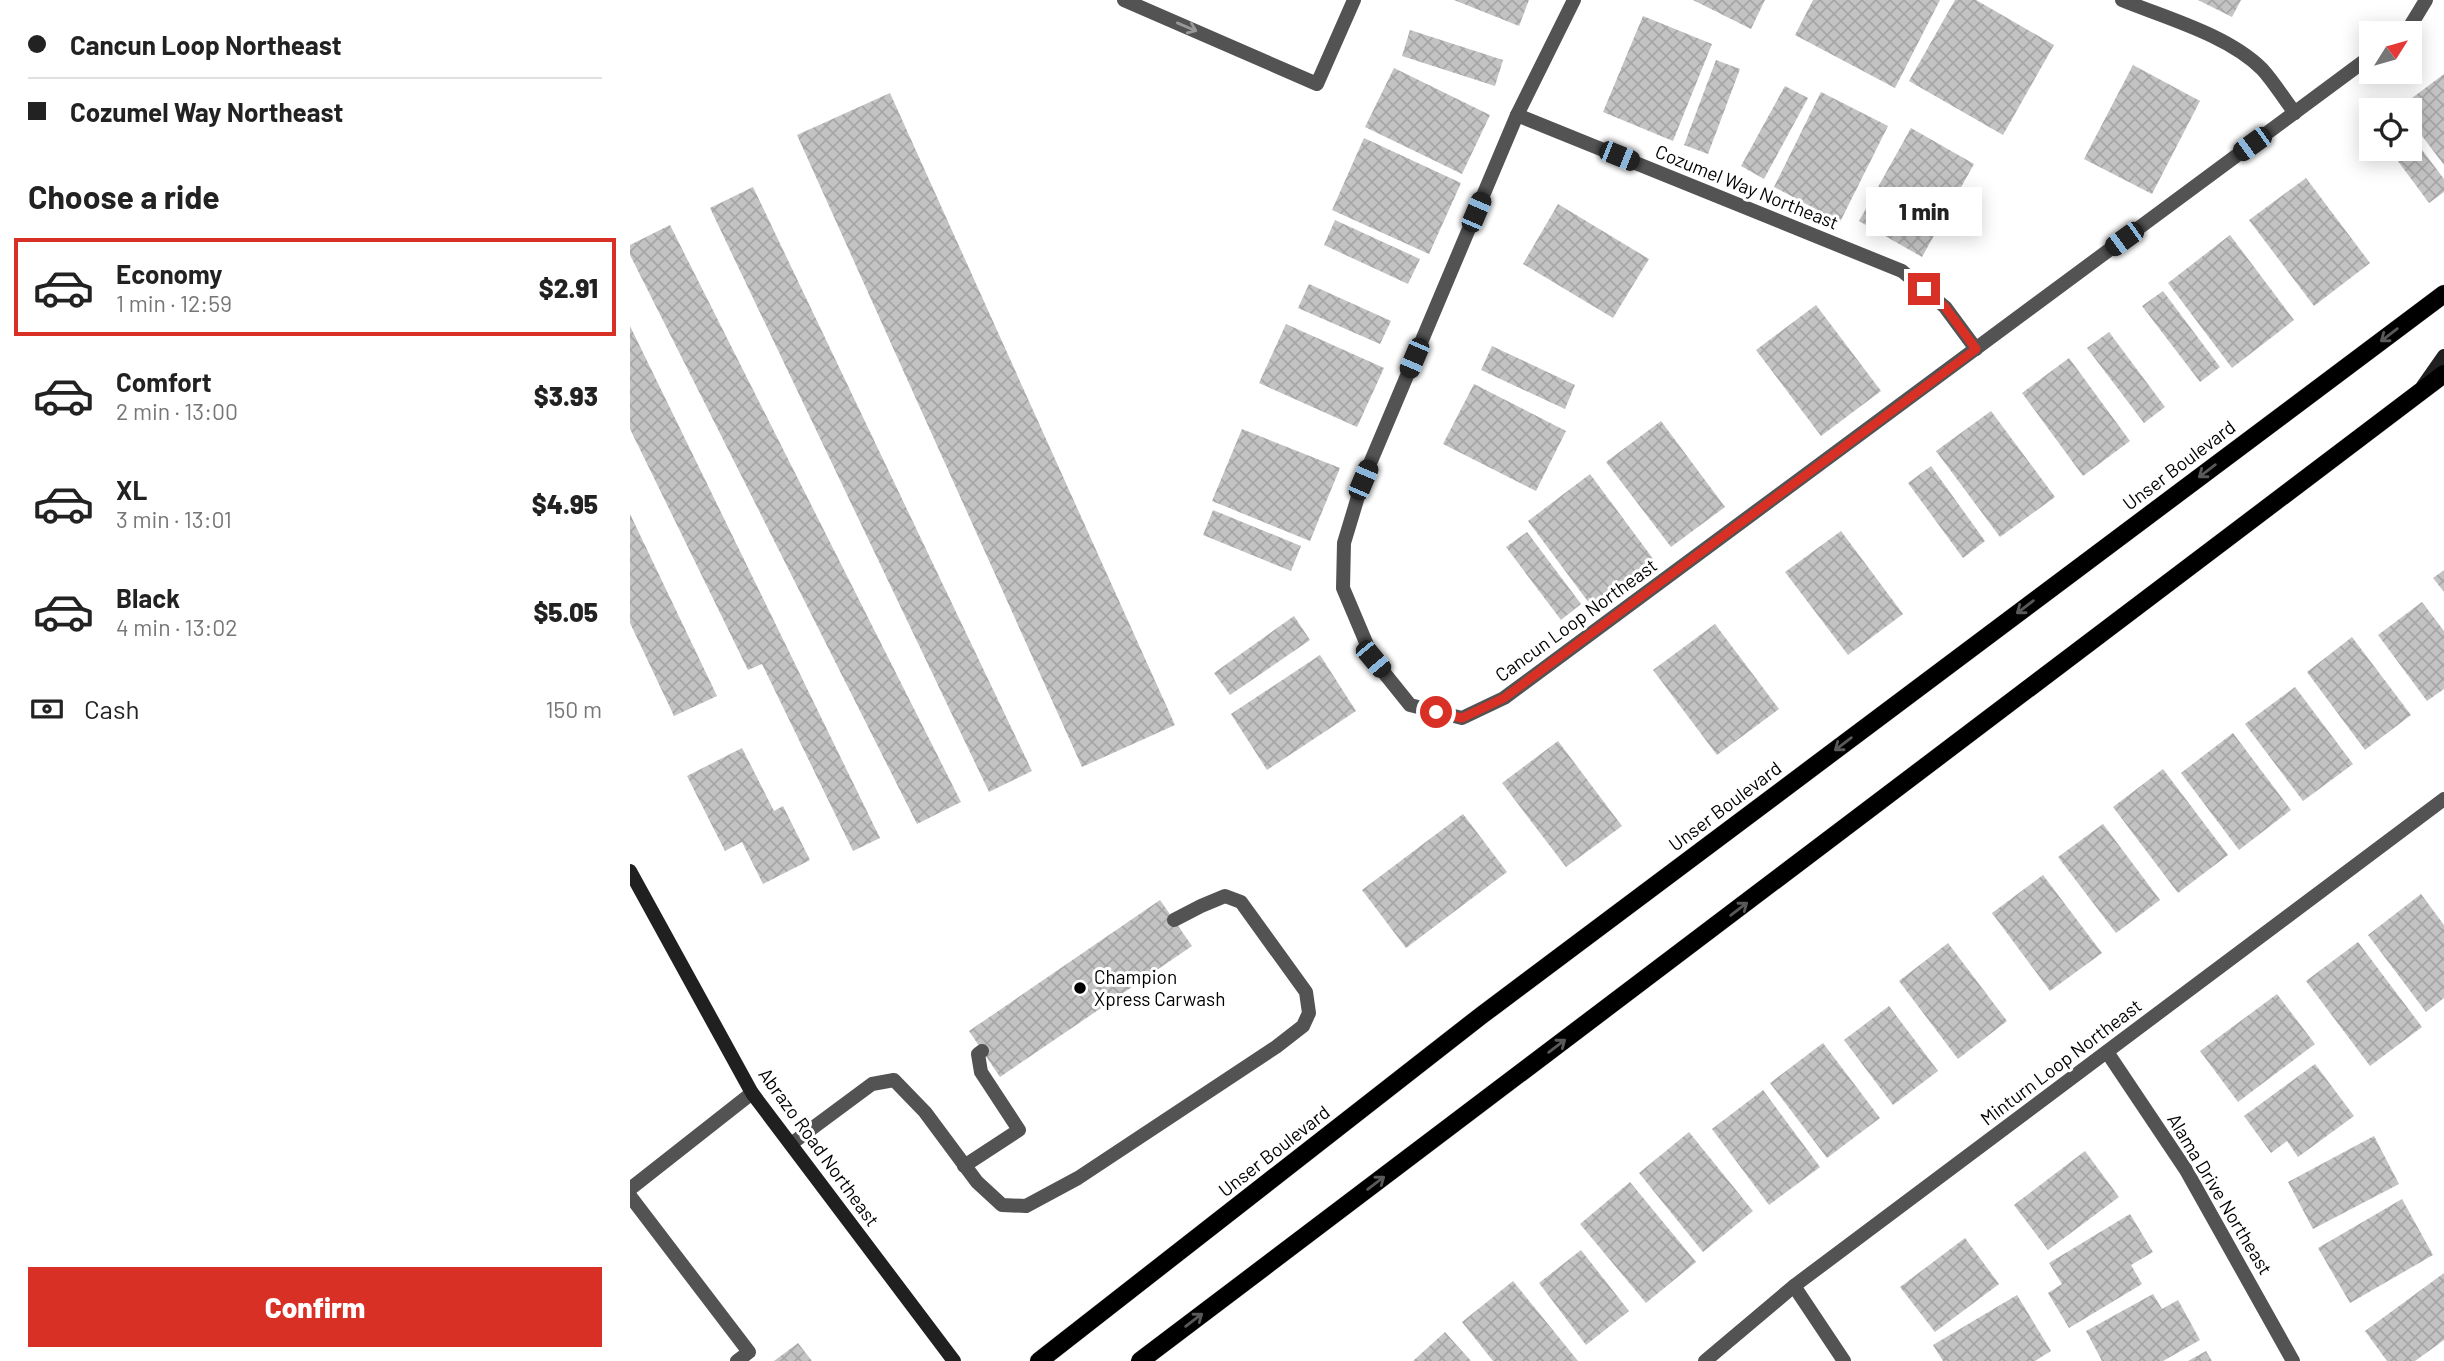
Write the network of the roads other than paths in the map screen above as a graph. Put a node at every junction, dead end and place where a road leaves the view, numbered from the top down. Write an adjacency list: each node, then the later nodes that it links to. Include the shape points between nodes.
1 (1124, 0): 2 (street, one-way to 2, via 1317,84)
2 (1354, 0)
3 (1574, 0): 9 (street, Cancun Loop Northeast)
4 (2122, 0): 8 (street, via 2234,48 2262,69)
5 (2426, 0): 6 (street)
6 (2413, 21)
7 (2359, 65): 8 (street, Cancun Loop Northeast)
8 (2295, 113): 11 (street, Cancun Loop Northeast)
9 (1517, 115): 11 (street, Cozumel Way Northeast, via 1902,271 1945,307); 11 (street, Cancun Loop Northeast, via 1363,480 1344,543 1343,588 1373,659 1410,705 1462,718 1504,698)
10 (2444, 294): 28 (main road, Unser Boulevard, one-way to 28, via 1493,1007)
11 (1976, 349)
12 (2444, 356): 14 (street)
13 (2444, 374): 14 (main road)
14 (2416, 395): 29 (main road, one-way to 14)
15 (2444, 799): 19 (street, Minturn Loop Northeast)
16 (632, 881): 20 (street, Abrazo Road Northeast)
17 (1174, 920): 22 (street, via 1225,896 1241,902 1306,992 1309,1013 1303,1026 1078,1178 1026,1206 1002,1205)
18 (982, 1051): 22 (street, via 978,1054 981,1072 1019,1130)
19 (2107, 1052): 25 (street, Minturn Loop Northeast); 32 (street, Alama Drive Northeast, via 2186,1170)
20 (752, 1093): 21 (street, Abrazo Road Northeast); 23 (street)
21 (791, 1144): 22 (street, via 872,1084 894,1080 925,1112); 27 (street, Abrazo Road Northeast)
22 (964, 1166)
23 (630, 1189)
24 (630, 1196): 26 (street, via 749,1352)
25 (1794, 1286): 30 (street, Minturn Loop Northeast); 31 (street)
26 (737, 1361)
27 (954, 1361)
28 (1039, 1361)
29 (1140, 1361)
30 (1705, 1361)
31 (1844, 1361)
32 (2292, 1361)

